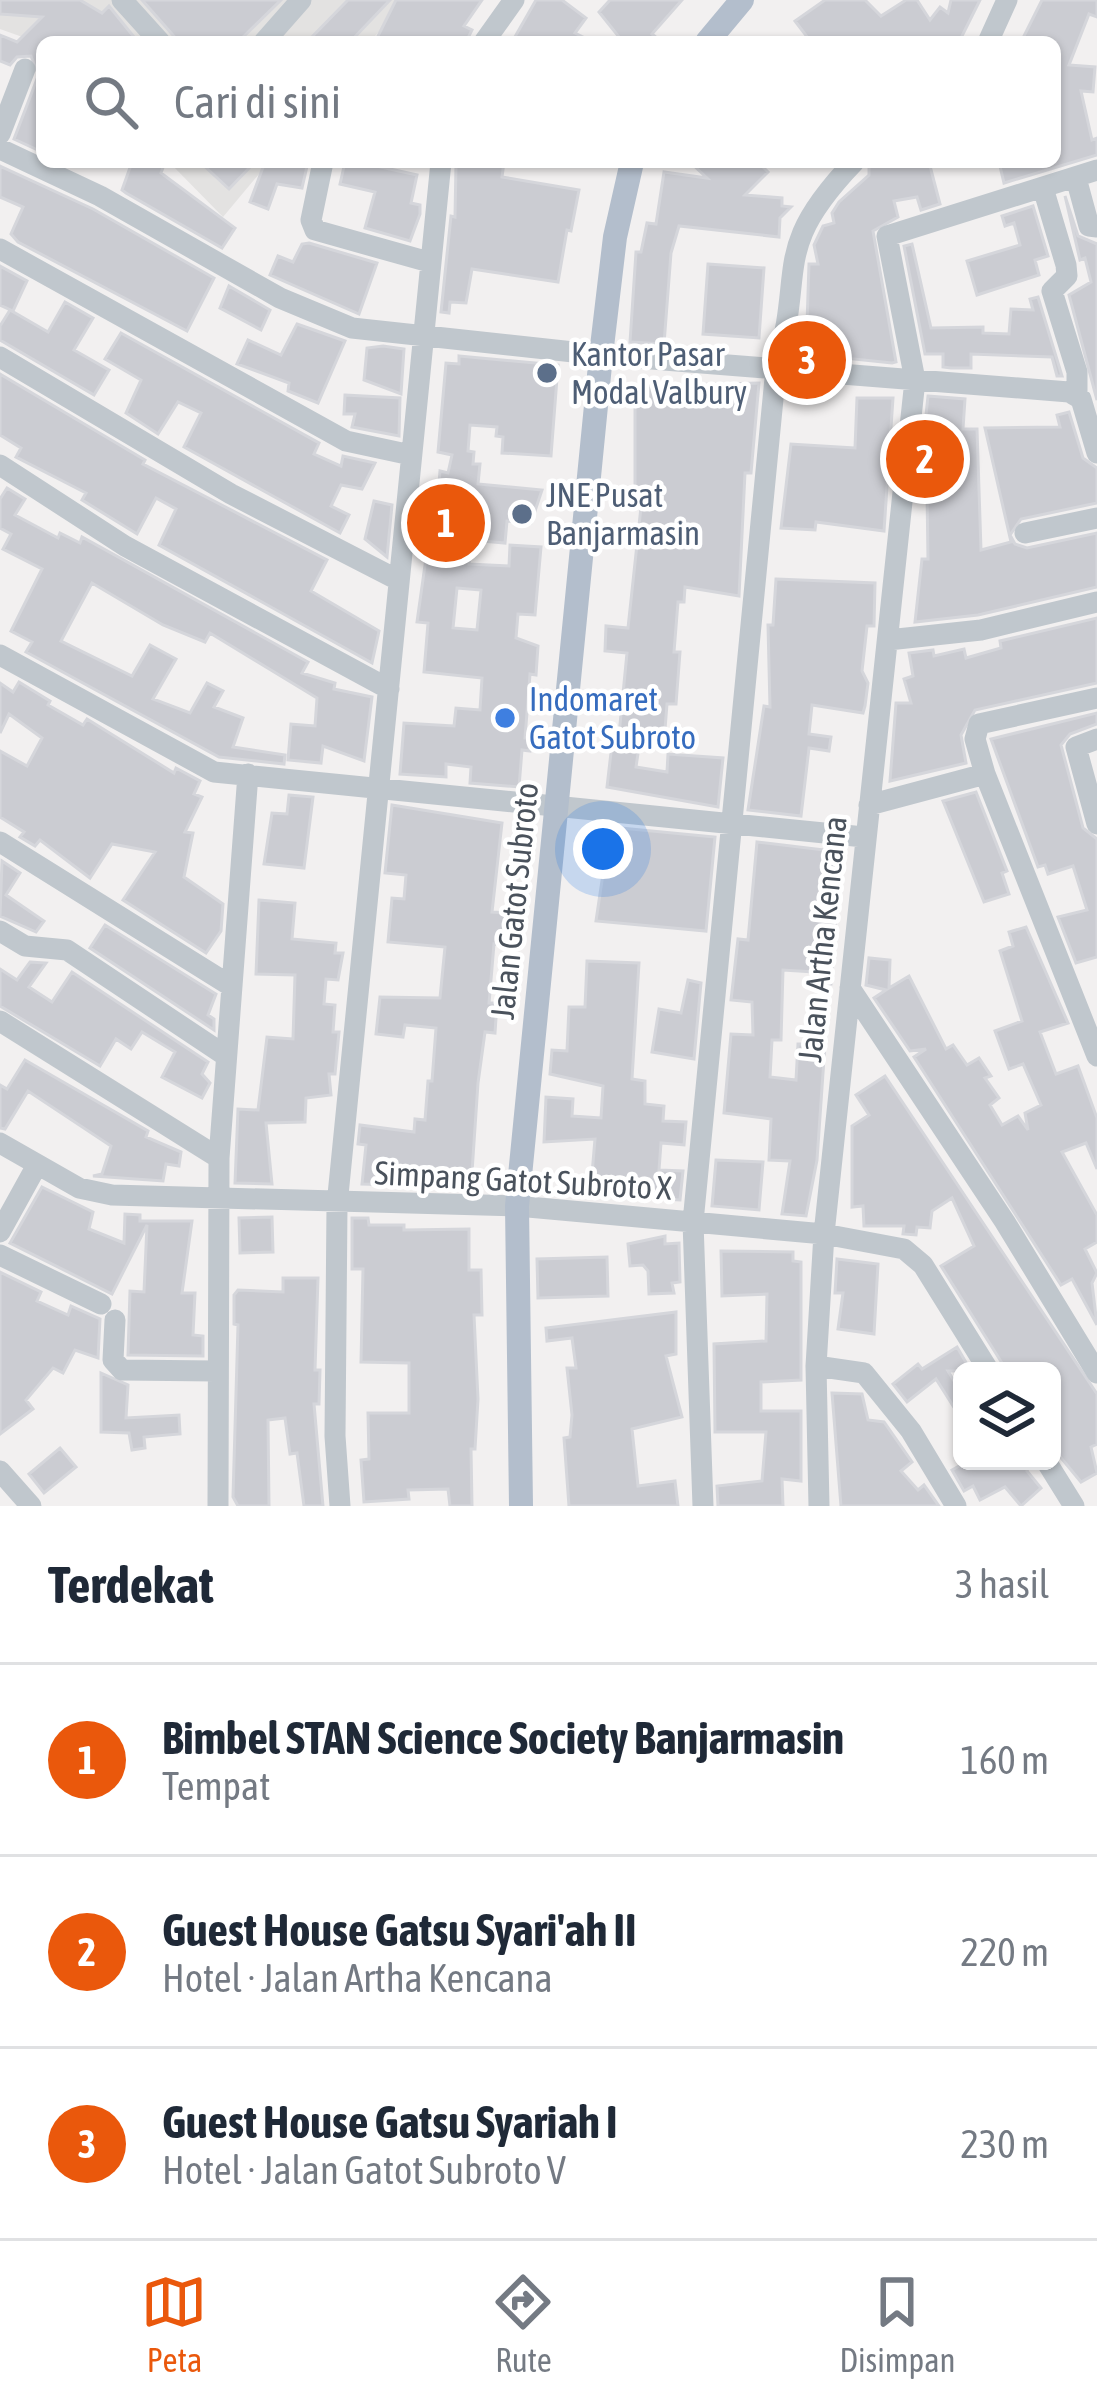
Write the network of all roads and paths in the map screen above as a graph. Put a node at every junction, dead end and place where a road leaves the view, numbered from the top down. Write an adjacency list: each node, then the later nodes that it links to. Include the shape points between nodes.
1 (122, 0): 6 (street)
2 (301, 0): 7 (street)
3 (514, 0): 8 (street)
4 (1007, 0): 10 (street)
5 (736, 2): 9 (main road)
6 (155, 36)
7 (280, 36)
8 (488, 36)
9 (711, 36)
10 (991, 36)
11 (25, 69): 12 (street)
12 (0, 134)
13 (0, 149): 14 (street)
14 (36, 166)
15 (40, 168): 25 (street, via 328,321)
16 (322, 168): 24 (street, via 315,230)
17 (440, 168): 24 (street)
18 (631, 168): 26 (main road, Jalan Gatot Subroto)
19 (848, 168): 28 (street, via 819,198 796,240)
20 (1087, 174): 21 (street); 22 (street, via 1089,226)
21 (1043, 188): 29 (street, Jalan Artha Kencana, via 886,236); 30 (street, via 1066,265 1052,291)
22 (1097, 227)
23 (0, 249): 32 (street, via 346,441)
24 (429, 262): 25 (street)
25 (422, 337): 26 (street); 32 (street)
26 (601, 355): 28 (street); 46 (main road, Jalan Gatot Subroto)
27 (0, 357): 36 (street, via 231,494)
28 (776, 368): 29 (street); 48 (street)
29 (915, 380): 30 (street); 38 (street, Jalan Artha Kencana)
30 (1079, 397): 31 (street)
31 (1097, 453)
32 (411, 454): 36 (street)
33 (0, 465): 40 (street, via 125,546)
34 (1097, 518): 35 (street)
35 (1025, 533)
36 (398, 580): 40 (street)
37 (1097, 602): 38 (street, via 981,630)
38 (888, 640): 47 (street, Jalan Artha Kencana)
39 (0, 655): 43 (street, via 200,768)
40 (389, 689): 45 (street)
41 (1097, 698): 44 (street, via 979,724)
42 (1097, 739): 49 (street, via 1076,747)
43 (248, 774): 45 (street); 53 (street)
44 (985, 774): 47 (street); 57 (street)
45 (379, 787): 46 (street); 62 (street)
46 (555, 805): 48 (street); 63 (main road, Jalan Gatot Subroto)
47 (869, 805): 50 (street, Jalan Artha Kencana)
48 (735, 823): 50 (street); 64 (street)
49 (1097, 824)
50 (864, 837): 54 (street, Jalan Artha Kencana)
51 (0, 842): 53 (street)
52 (0, 931): 56 (street, via 25,946 67,950)
53 (231, 986): 56 (street)
54 (850, 988): 66 (street, Jalan Artha Kencana); 71 (street)
55 (0, 1021): 59 (street)
56 (226, 1056): 59 (street)
57 (1097, 1056)
58 (0, 1143): 60 (street, Simpang Gatot Subroto X)
59 (219, 1158): 61 (street)
60 (37, 1165): 61 (street, Simpang Gatot Subroto X, via 95,1192); 65 (street)
61 (218, 1202): 62 (street, Simpang Gatot Subroto X); 70 (street)
62 (337, 1205): 63 (street, Simpang Gatot Subroto X); 76 (street)
63 (517, 1206): 64 (street, Simpang Gatot Subroto X); 77 (main road, Jalan Gatot Subroto)
64 (693, 1222): 66 (street, Simpang Gatot Subroto X); 78 (street)
65 (0, 1232)
66 (824, 1234): 68 (street, Simpang Gatot Subroto X, via 904,1249); 69 (street, Jalan Artha Kencana)
67 (0, 1255): 70 (street, via 108,1312 112,1360 122,1370)
68 (983, 1362)
69 (816, 1366): 79 (street, Jalan Artha Kencana); 80 (street, via 864,1373)
70 (215, 1371): 75 (street)
71 (1097, 1372)
72 (1052, 1470): 81 (street)
73 (0, 1471): 74 (street)
74 (31, 1506)
75 (218, 1506)
76 (340, 1506)
77 (521, 1506)
78 (703, 1506)
79 (819, 1506)
80 (956, 1506)
81 (1074, 1506)

